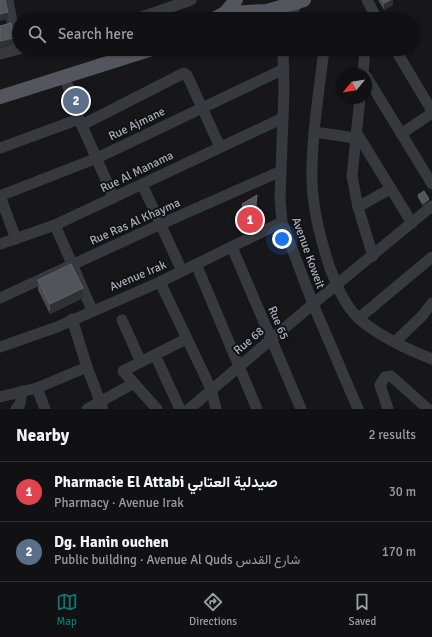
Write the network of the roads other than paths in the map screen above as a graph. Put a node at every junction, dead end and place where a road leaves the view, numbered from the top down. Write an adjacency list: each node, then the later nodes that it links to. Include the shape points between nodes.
1 (8, 0): 12 (street)
2 (191, 0): 7 (street)
3 (236, 0): 8 (main road)
4 (367, 0): 11 (street)
5 (299, 1): 6 (main road); 10 (street)
6 (267, 10): 9 (main road)
7 (156, 12)
8 (223, 12)
9 (251, 12)
10 (293, 12)
11 (373, 12)
12 (12, 20)
13 (12, 51): 14 (street)
14 (0, 54)
15 (131, 56): 22 (main road)
16 (283, 56): 21 (street, Avenue Koweit)
17 (323, 56): 30 (street)
18 (365, 56): 20 (street)
19 (399, 56): 27 (street)
20 (364, 68)
21 (284, 69): 26 (street, Rue Ajmane); 28 (street, Avenue Koweit)
22 (65, 78): 24 (main road); 29 (street)
23 (372, 87): 31 (street)
24 (0, 96)
25 (359, 104): 32 (street)
26 (202, 107): 29 (street, via 184,73); 33 (street); 35 (street, Rue Ajmane)
27 (432, 112): 31 (street)
28 (283, 118): 33 (street, Rue Al Manama); 36 (street, Avenue Koweit)
29 (80, 122): 34 (street); 35 (street)
30 (314, 132): 32 (street); 57 (street, via 312,183)
31 (402, 134): 38 (street)
32 (355, 135): 39 (street); 43 (street, via 352,176)
33 (220, 147): 37 (street, Rue Al Manama)
34 (0, 148)
35 (97, 158): 40 (street, Rue Ajmane); 41 (street)
36 (281, 171): 44 (street, Avenue Koweit); 46 (street, Rue Ras Al Khayma)
37 (142, 184): 41 (street, Rue Al Manama); 46 (street)
38 (432, 184)
39 (390, 189): 43 (street); 45 (street)
40 (0, 196): 48 (street)
41 (114, 198): 47 (street, Rue Al Manama)
42 (432, 206): 45 (street, Rue 68)
43 (358, 208): 51 (street)
44 (282, 222): 50 (street, Avenue Irak); 60 (street, Avenue Koweit)
45 (412, 223): 51 (street, Rue 68)
46 (161, 224): 54 (street, Rue Ras Al Khayma); 55 (street)
47 (54, 225): 48 (street, Rue Al Manama); 54 (street)
48 (16, 239): 49 (street, Rue Al Manama)
49 (0, 244)
50 (232, 247): 53 (street, Avenue Irak); 66 (street, Rue 65)
51 (373, 256): 57 (street, Rue 68)
52 (432, 257): 62 (street)
53 (196, 264): 55 (street, Avenue Irak); 73 (street)
54 (72, 265): 58 (street, Rue Ras Al Khayma); 61 (street)
55 (182, 271): 56 (street, Avenue Irak)
56 (160, 282): 61 (street, Avenue Irak); 65 (street)
57 (332, 289): 60 (street, Rue 68); 62 (street)
58 (0, 298)
59 (432, 303): 67 (street)
60 (313, 304): 66 (street, Rue 68); 89 (street, Avenue Koweit)
61 (92, 310): 63 (street, Avenue Irak)
62 (359, 318): 67 (street)
63 (72, 320): 68 (street, Avenue Irak); 72 (street)
64 (122, 320): 71 (street)
65 (186, 339): 69 (street); 76 (street)
66 (271, 340): 73 (street, Rue 68); 88 (street, Rue 65)
67 (395, 342): 70 (street)
68 (0, 347)
69 (155, 356): 71 (street); 84 (street)
70 (432, 359)
71 (141, 362): 74 (street, via 123,371)
72 (87, 367): 75 (street); 79 (street)
73 (239, 367): 76 (street, Rue 68); 87 (street)
74 (134, 383): 79 (street); 80 (street)
75 (37, 388): 77 (street); 82 (street)
76 (211, 389): 85 (street, Rue 68); 86 (street)
77 (22, 391): 78 (street); 81 (street, via 20,404)
78 (0, 397)
79 (101, 406): 83 (street)
80 (153, 408)
81 (16, 409)
82 (45, 409)
83 (87, 409)
84 (180, 409)
85 (189, 409)
86 (216, 409)
87 (257, 409)
88 (301, 409)
89 (358, 409)
90 (388, 409): 91 (street, via 380,385 385,377 391,376)
91 (428, 409)

